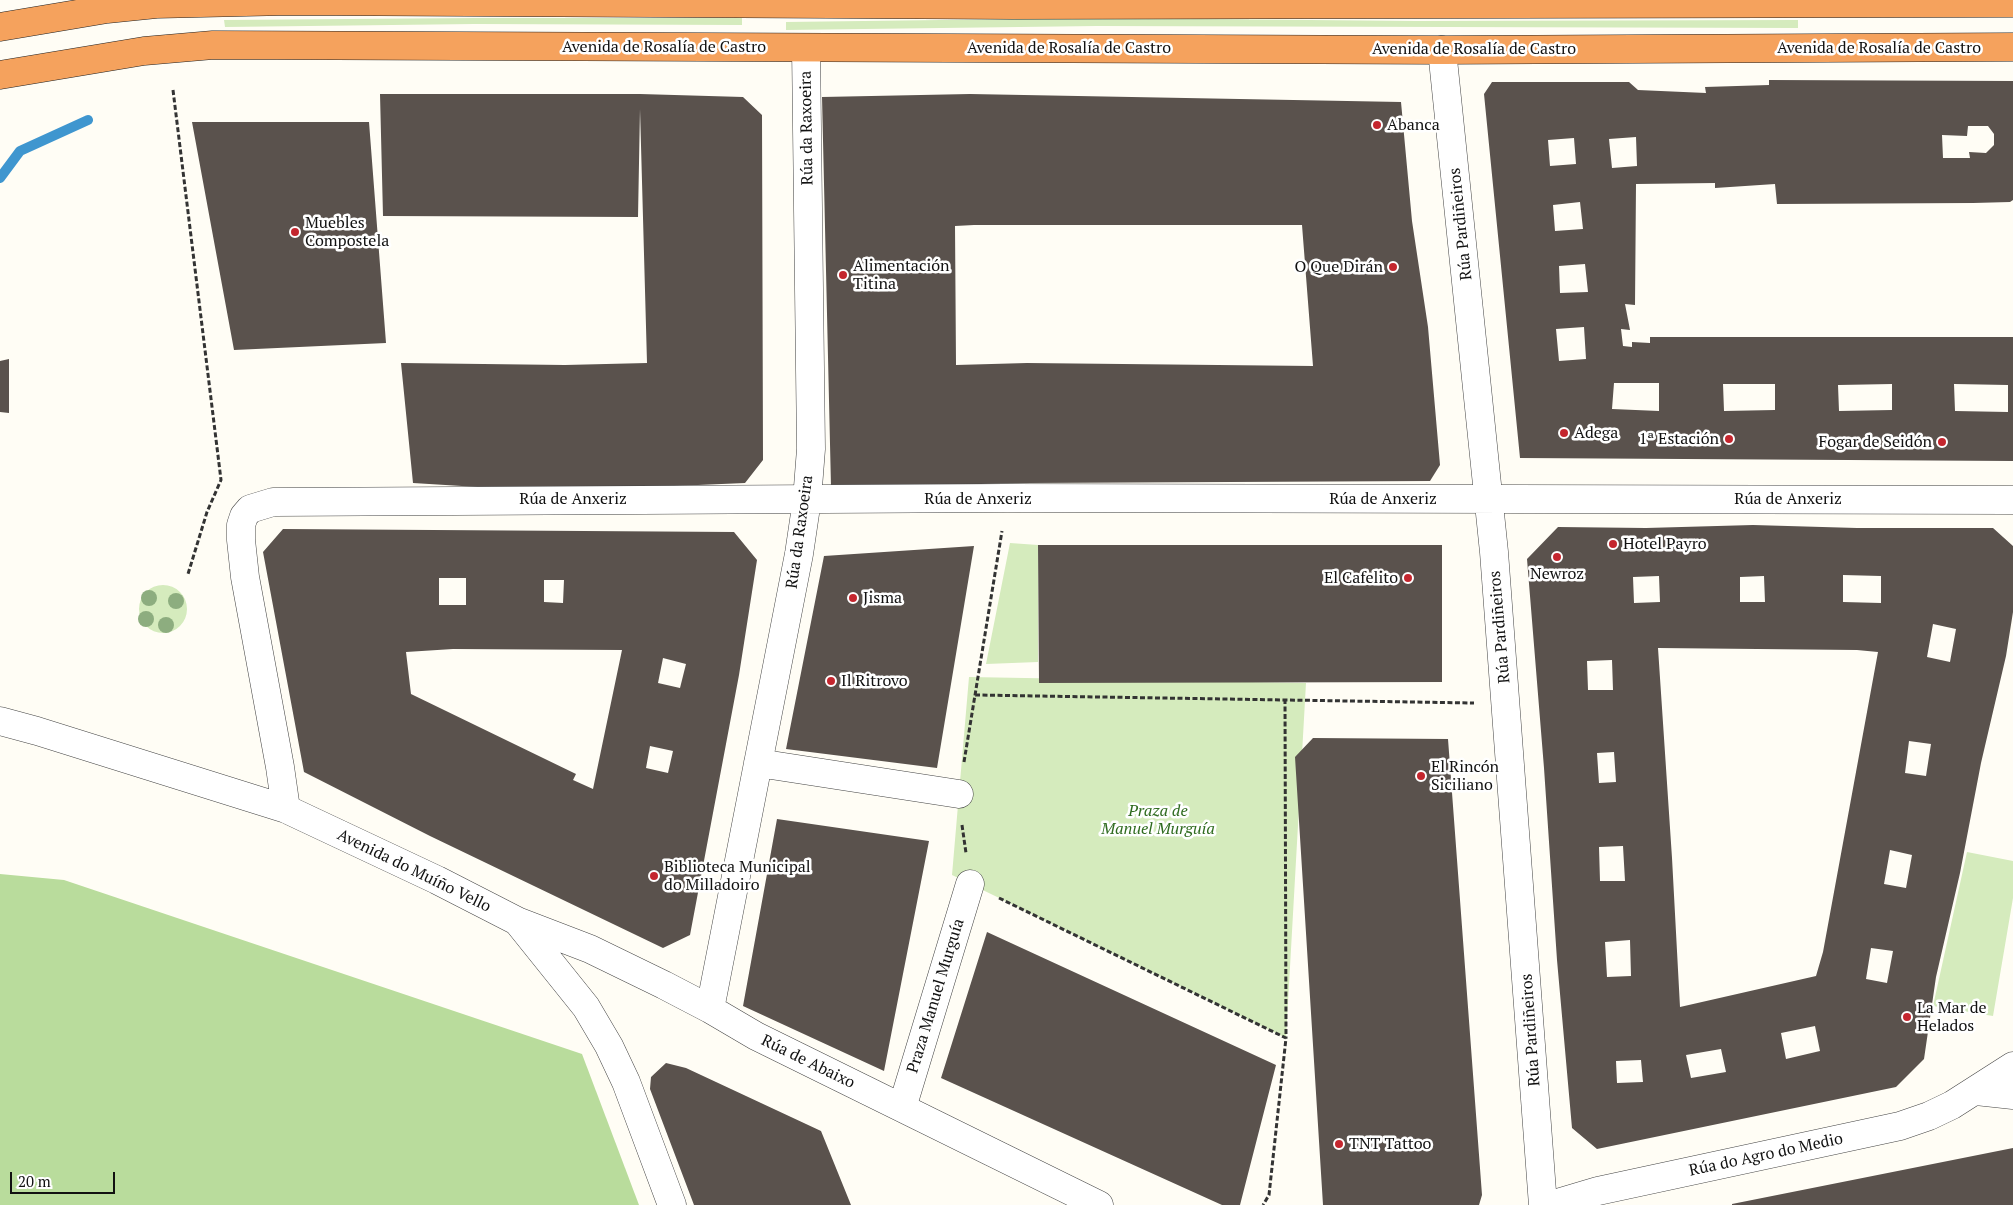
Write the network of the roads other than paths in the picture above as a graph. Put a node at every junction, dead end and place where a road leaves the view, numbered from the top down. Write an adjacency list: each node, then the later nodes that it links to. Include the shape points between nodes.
1 (1738, 1): 2 (highway); 3 (highway, via 983,5)
2 (1984, 1): 4 (highway)
3 (172, 2): 5 (highway, via 128,7)
4 (2013, 3)
5 (90, 6): 6 (highway)
6 (0, 27)
7 (2013, 47): 9 (highway, Avenida de Rosalía de Castro)
8 (806, 48): 9 (highway, Avenida de Rosalía de Castro); 10 (highway, Avenida de Rosalía de Castro, via 213,45 125,54); 12 (street, Rúa da Raxoeira, via 811,449)
9 (1442, 50): 11 (street, Rúa Pardiñeiros)
10 (0, 75)
11 (1488, 499): 12 (street, Rúa de Anxeriz); 13 (street, Rúa de Anxeriz); 27 (street, Rúa Pardiñeiros)
12 (808, 500): 15 (street, Rúa da Raxoeira); 17 (street, Rúa de Anxeriz, via 287,501 250,508 241,525 245,577)
13 (2013, 500)
14 (0, 721): 17 (street, Avenida do Muíño Vello)
15 (758, 763): 16 (street); 20 (street, Rúa da Raxoeira)
16 (959, 794)
17 (286, 809): 19 (street, Avenida do Muíño Vello)
18 (970, 884): 24 (street, Praza Manuel Murguía)
19 (517, 921): 20 (street, Rúa de Abaixo, via 590,948); 25 (street, Avenida do Muíño Vello, via 586,1006 609,1046 626,1082)
20 (710, 1009): 24 (street, Rúa de Abaixo, via 756,1036)
21 (2013, 1066): 22 (street, Rúa do Agro do Medio)
22 (1976, 1091): 23 (street); 28 (street, Rúa do Agro do Medio, via 1929,1116 1900,1126 1598,1191)
23 (2013, 1095)
24 (902, 1108): 26 (street, Rúa de Abaixo)
25 (672, 1205)
26 (1099, 1205)
27 (1543, 1205)
28 (1550, 1205)

